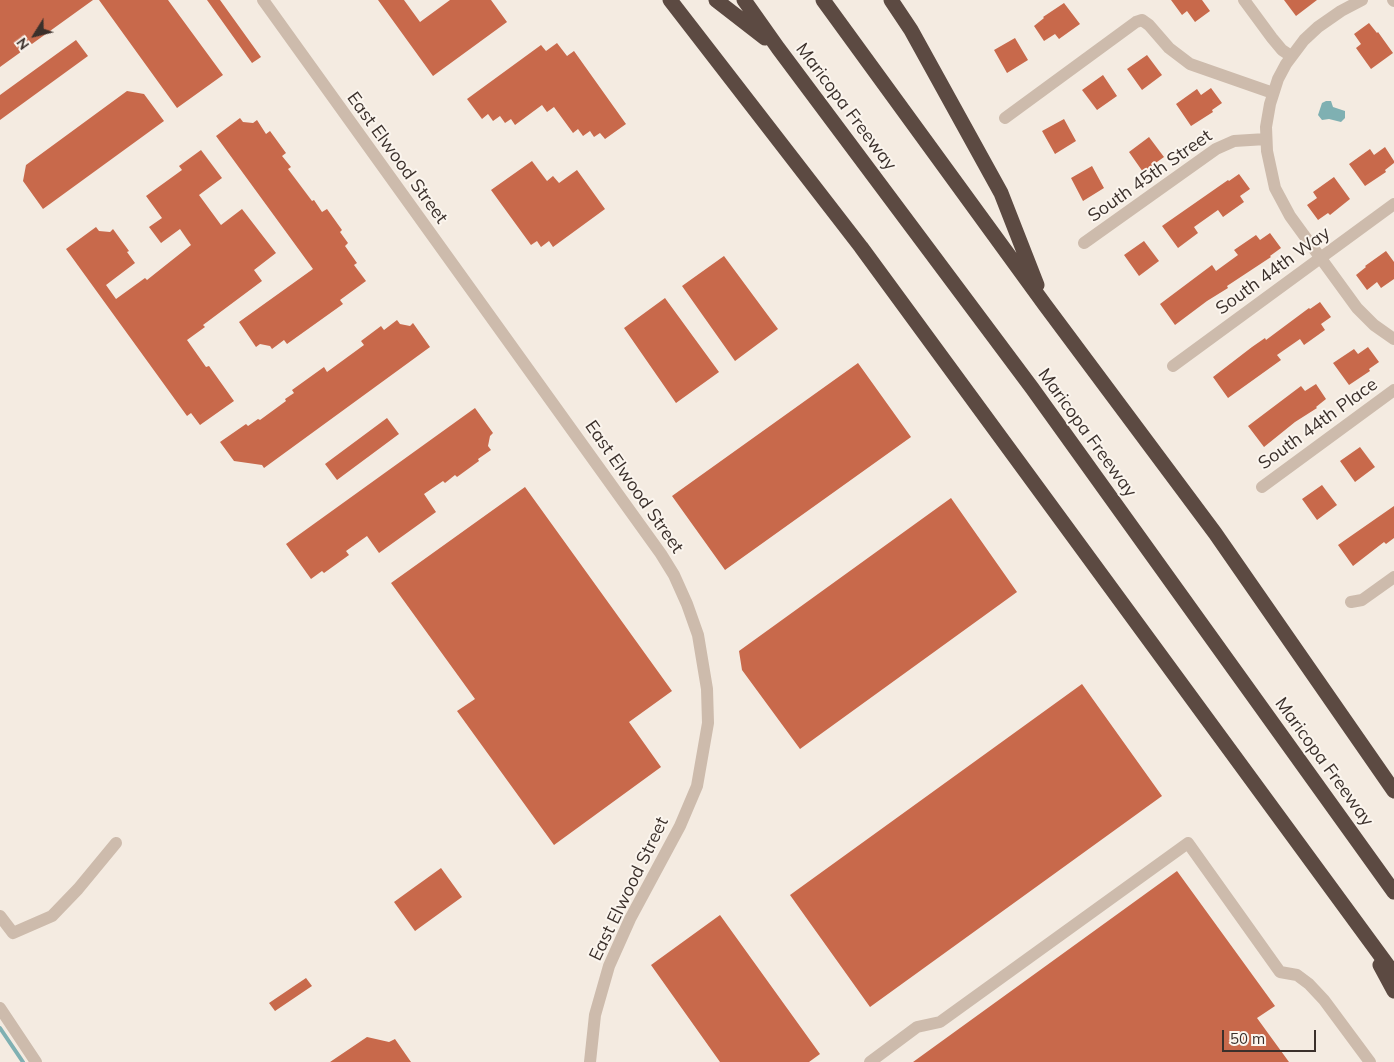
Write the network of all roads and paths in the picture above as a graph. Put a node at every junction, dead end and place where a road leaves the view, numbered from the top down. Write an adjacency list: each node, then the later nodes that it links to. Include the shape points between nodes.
1 (262, 0): 33 (street, East Elwood Street, via 661,554 674,575 698,635 707,689 708,723 696,786 680,826 630,919 609,966 595,1016)
2 (669, 0): 27 (highway, via 861,247)
3 (716, 0): 9 (highway)
4 (744, 0): 9 (highway, Maricopa Freeway)
5 (823, 0): 17 (highway)
6 (891, 0): 17 (highway, via 912,30 1001,193)
7 (1244, 0): 10 (street, via 1282,50)
8 (1362, 0): 10 (street, via 1318,27)
9 (778, 48): 26 (highway, Maricopa Freeway, via 1032,388)
10 (1291, 56): 11 (street)
11 (1273, 92): 12 (street, via 1190,64 1142,20); 13 (street)
12 (1005, 118)
13 (1266, 138): 15 (street, South 45th Street, via 1234,141 1216,149); 16 (street, via 1270,170 1279,197)
14 (1394, 204): 16 (street, South 44th Way)
15 (1084, 243)
16 (1320, 258): 18 (street, via 1357,308); 19 (street, South 44th Way)
17 (1045, 305): 24 (highway, via 1215,534)
18 (1394, 339)
19 (1174, 366)
20 (1394, 390): 21 (street, South 44th Place)
21 (1262, 487)
22 (1394, 577): 23 (street, via 1362,600)
23 (1351, 602)
24 (1394, 791)
25 (116, 842): 28 (street, via 52,916 13,933)
26 (1394, 892)
27 (1349, 912): 29 (highway); 30 (highway)
28 (0, 916)
29 (1394, 974)
30 (1394, 991)
31 (0, 1008): 32 (street)
32 (36, 1062)
33 (590, 1062)
34 (870, 1062): 35 (street, via 917,1026 940,1022 1188,843 1280,972 1297,975 1309,984)
35 (1370, 1062)

